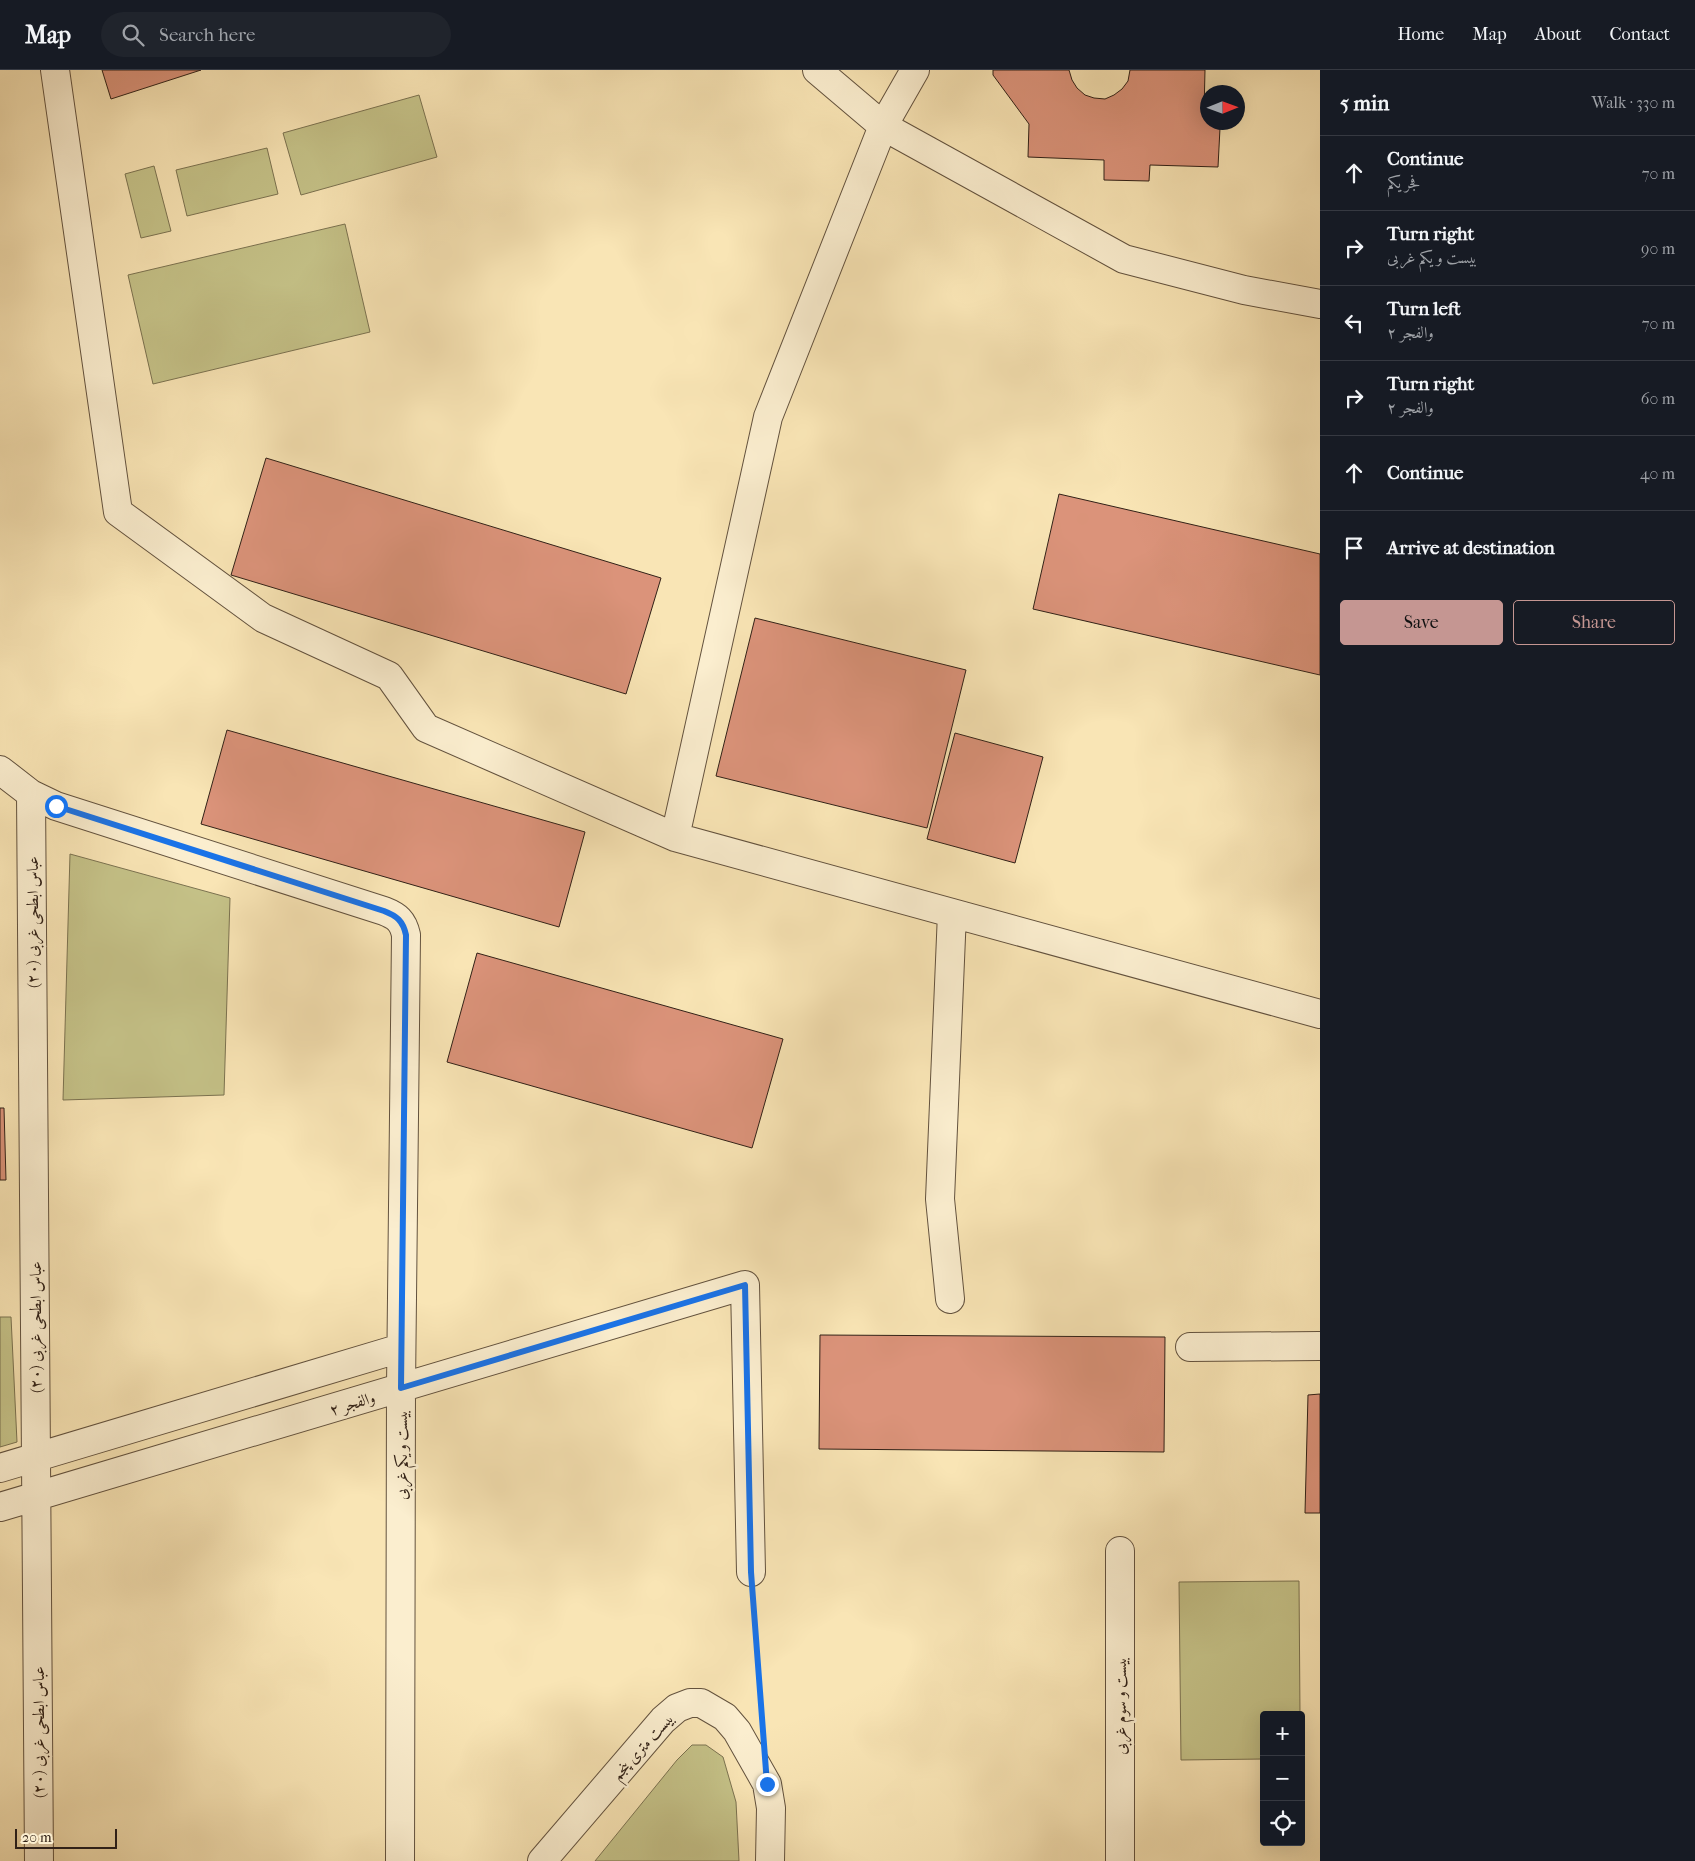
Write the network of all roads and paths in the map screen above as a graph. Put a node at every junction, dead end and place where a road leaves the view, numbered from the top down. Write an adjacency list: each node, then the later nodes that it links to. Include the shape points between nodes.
1 (55, 70): 8 (street, via 118,512 263,618 389,676 426,728)
2 (817, 70): 4 (street)
3 (915, 70): 4 (street)
4 (883, 126): 5 (street, via 1124,259 1244,290); 8 (street, via 768,417)
5 (1320, 304)
6 (0, 770): 7 (street, بیست و یکم غربی)
7 (31, 794): 13 (street, بیست و یکم غربی, via 81,815 384,911 404,924); 16 (street, عباس ابطحی غربی (۲۰))
8 (675, 837): 9 (street)
9 (952, 913): 10 (street); 11 (street, via 940,1199)
10 (1320, 1014)
11 (950, 1299)
12 (1320, 1346): 14 (street)
13 (401, 1348): 15 (street, بیست و یکم غربی); 16 (street)
14 (1190, 1348)
15 (401, 1388): 18 (street, والفجر ۲); 21 (street, والفجر ۲, via 745,1285); 24 (street, بیست و یکم غربی)
16 (36, 1458): 17 (street); 18 (street, عباس ابطحی غربی (۲۰))
17 (0, 1468)
18 (36, 1496): 19 (street, والفجر ۲); 23 (street, عباس ابطحی غربی (۲۰))
19 (0, 1507)
20 (1120, 1551): 27 (street, بیست و سوم غربی)
21 (751, 1572): 22 (path)
22 (762, 1716)
23 (38, 1861)
24 (400, 1861)
25 (542, 1861): 26 (street, بیست متری پنجم, via 663,1720 677,1708 690,1703 701,1703 725,1717 738,1731 767,1784 771,1808)
26 (770, 1861)
27 (1120, 1861)

